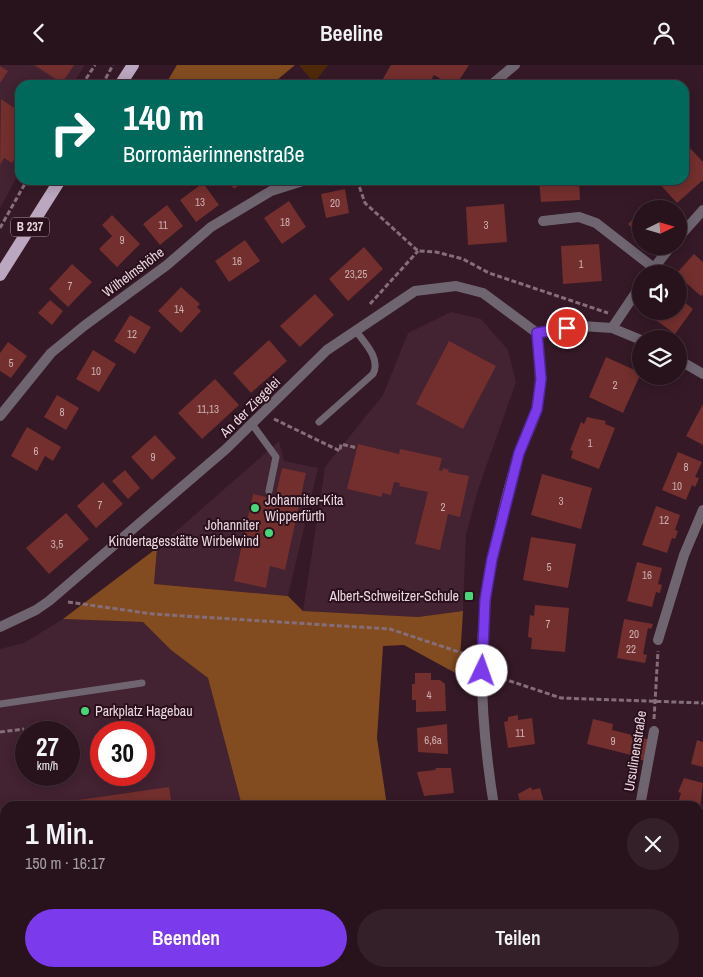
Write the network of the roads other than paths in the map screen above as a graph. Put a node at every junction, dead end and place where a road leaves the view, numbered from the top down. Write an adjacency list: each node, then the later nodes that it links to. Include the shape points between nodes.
1 (133, 65): 3 (main road)
2 (515, 65): 4 (street)
3 (123, 80)
4 (497, 80)
5 (57, 185): 13 (main road, B 237)
6 (290, 185): 21 (street, Wilhelmshöhe, via 271,191 210,227 167,265 84,326 51,353)
7 (703, 209): 9 (street)
8 (543, 221): 11 (street, via 579,217 596,223)
9 (688, 226)
10 (664, 255): 12 (street)
11 (645, 265)
12 (657, 265)
13 (0, 275)
14 (632, 299): 15 (street)
15 (612, 328): 17 (street, via 582,326); 18 (street)
16 (356, 331): 17 (street, An der Ziegelei, via 415,291 456,286 483,293); 22 (lane, via 374,357 373,374); 23 (street, An der Ziegelei, via 327,350)
17 (537, 333): 31 (street, via 541,379 537,409 519,453 485,600 482,671)
18 (632, 337)
19 (687, 365): 20 (street)
20 (703, 374)
21 (0, 416)
22 (319, 422)
23 (252, 424): 24 (lane, via 276,457); 26 (street, An der Ziegelei, via 49,601)
24 (269, 491)
25 (703, 510): 27 (street, via 684,555)
26 (0, 627)
27 (658, 640)
28 (142, 683): 29 (lane)
29 (0, 704)
30 (654, 731): 32 (street, Ursulinenstraße)
31 (493, 801)
32 (641, 801)

